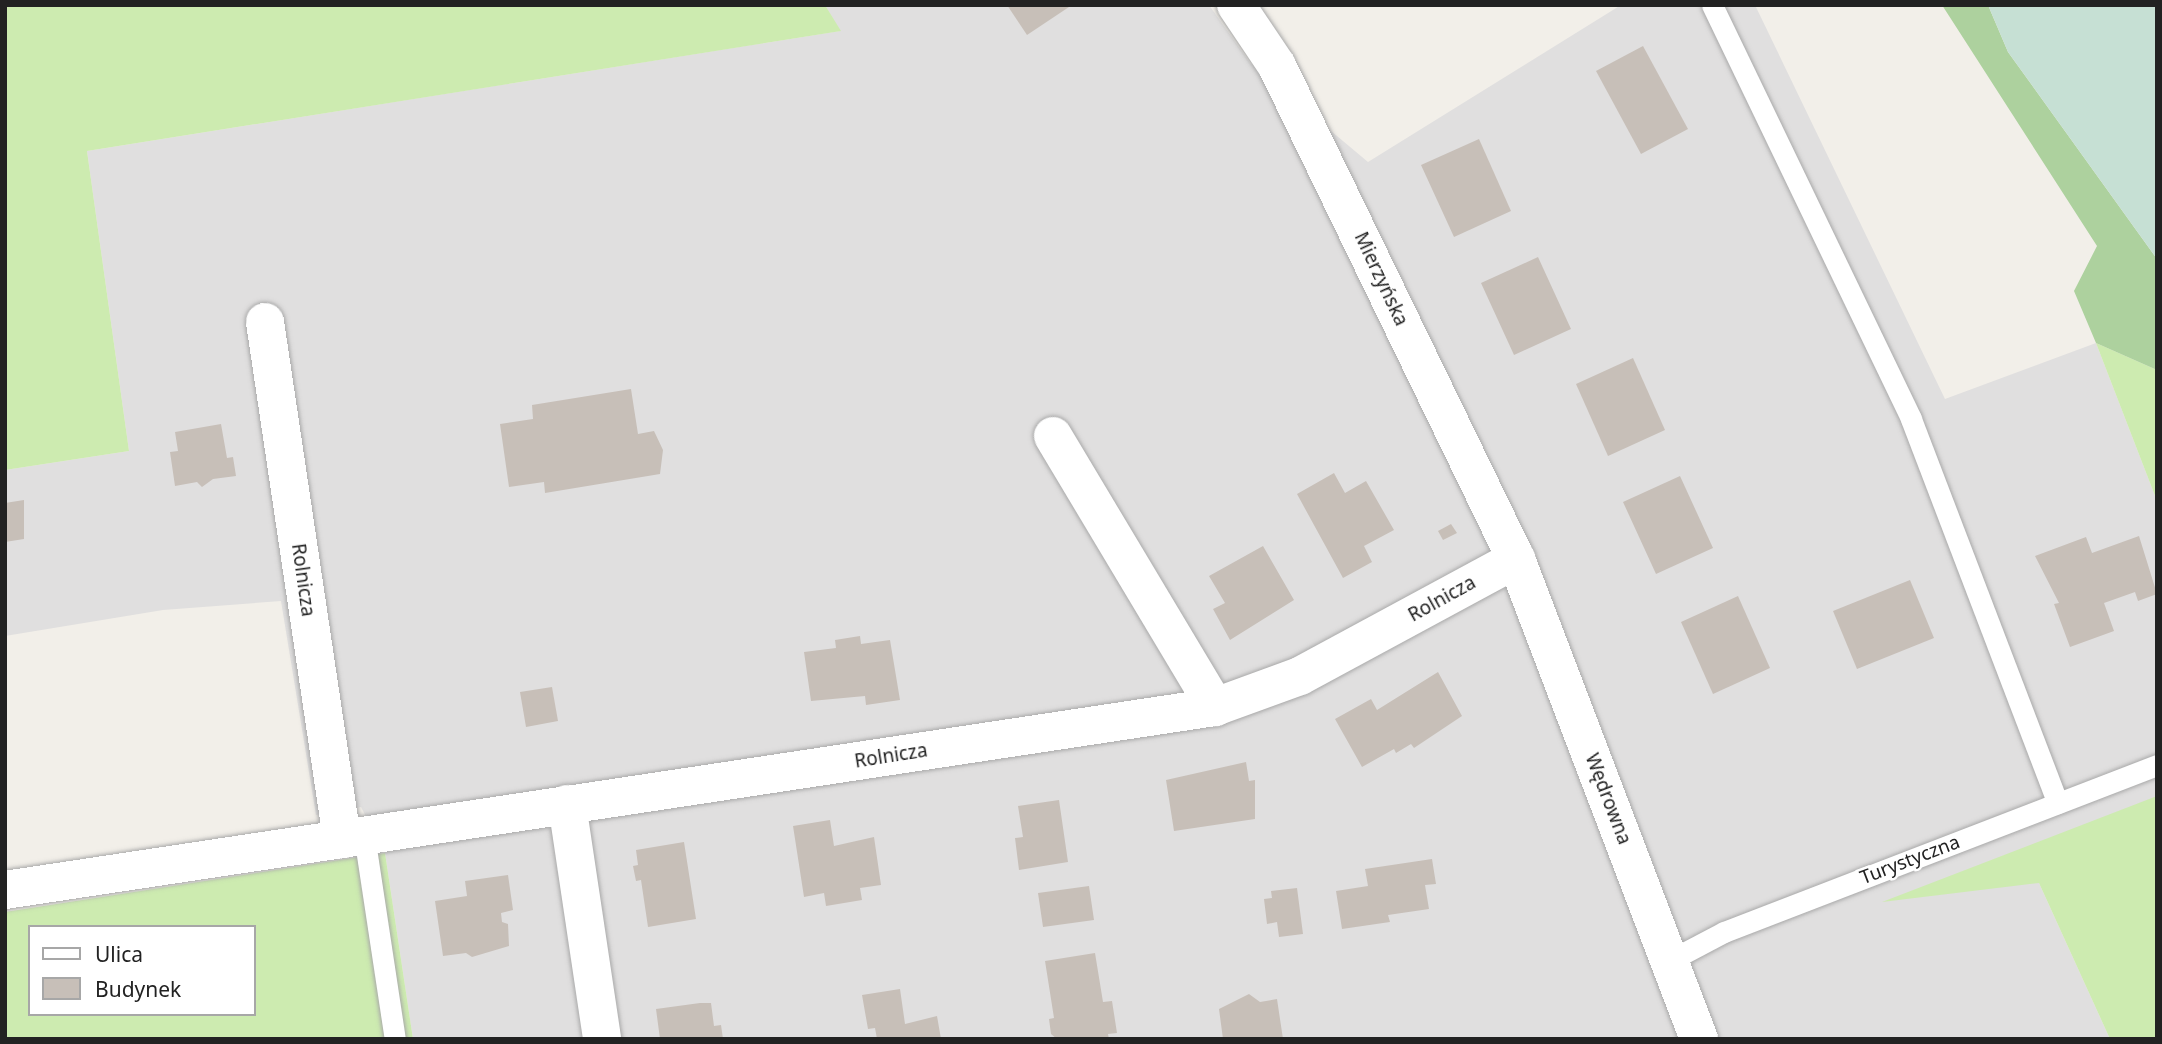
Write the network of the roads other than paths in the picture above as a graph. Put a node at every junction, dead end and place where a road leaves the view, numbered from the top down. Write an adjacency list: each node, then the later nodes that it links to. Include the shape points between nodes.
1 (1236, 5): 5 (street, Mierzyńska, via 1277,66)
2 (1712, 5): 8 (lane, via 1911,419)
3 (265, 322): 10 (street, Rolnicza)
4 (1054, 436): 6 (street)
5 (1516, 559): 6 (street, Rolnicza, via 1300,676); 12 (street, Wędrowna)
6 (1214, 706): 9 (street, Rolnicza)
7 (2157, 765): 8 (lane, Turystyczna)
8 (2058, 803): 12 (lane, Turystyczna, via 1724,932)
9 (567, 804): 10 (street, Rolnicza); 14 (street)
10 (353, 837): 11 (street, Rolnicza); 13 (lane)
11 (5, 890)
12 (1667, 962): 15 (street, Wędrowna)
13 (395, 1039)
14 (602, 1039)
15 (1699, 1039)

